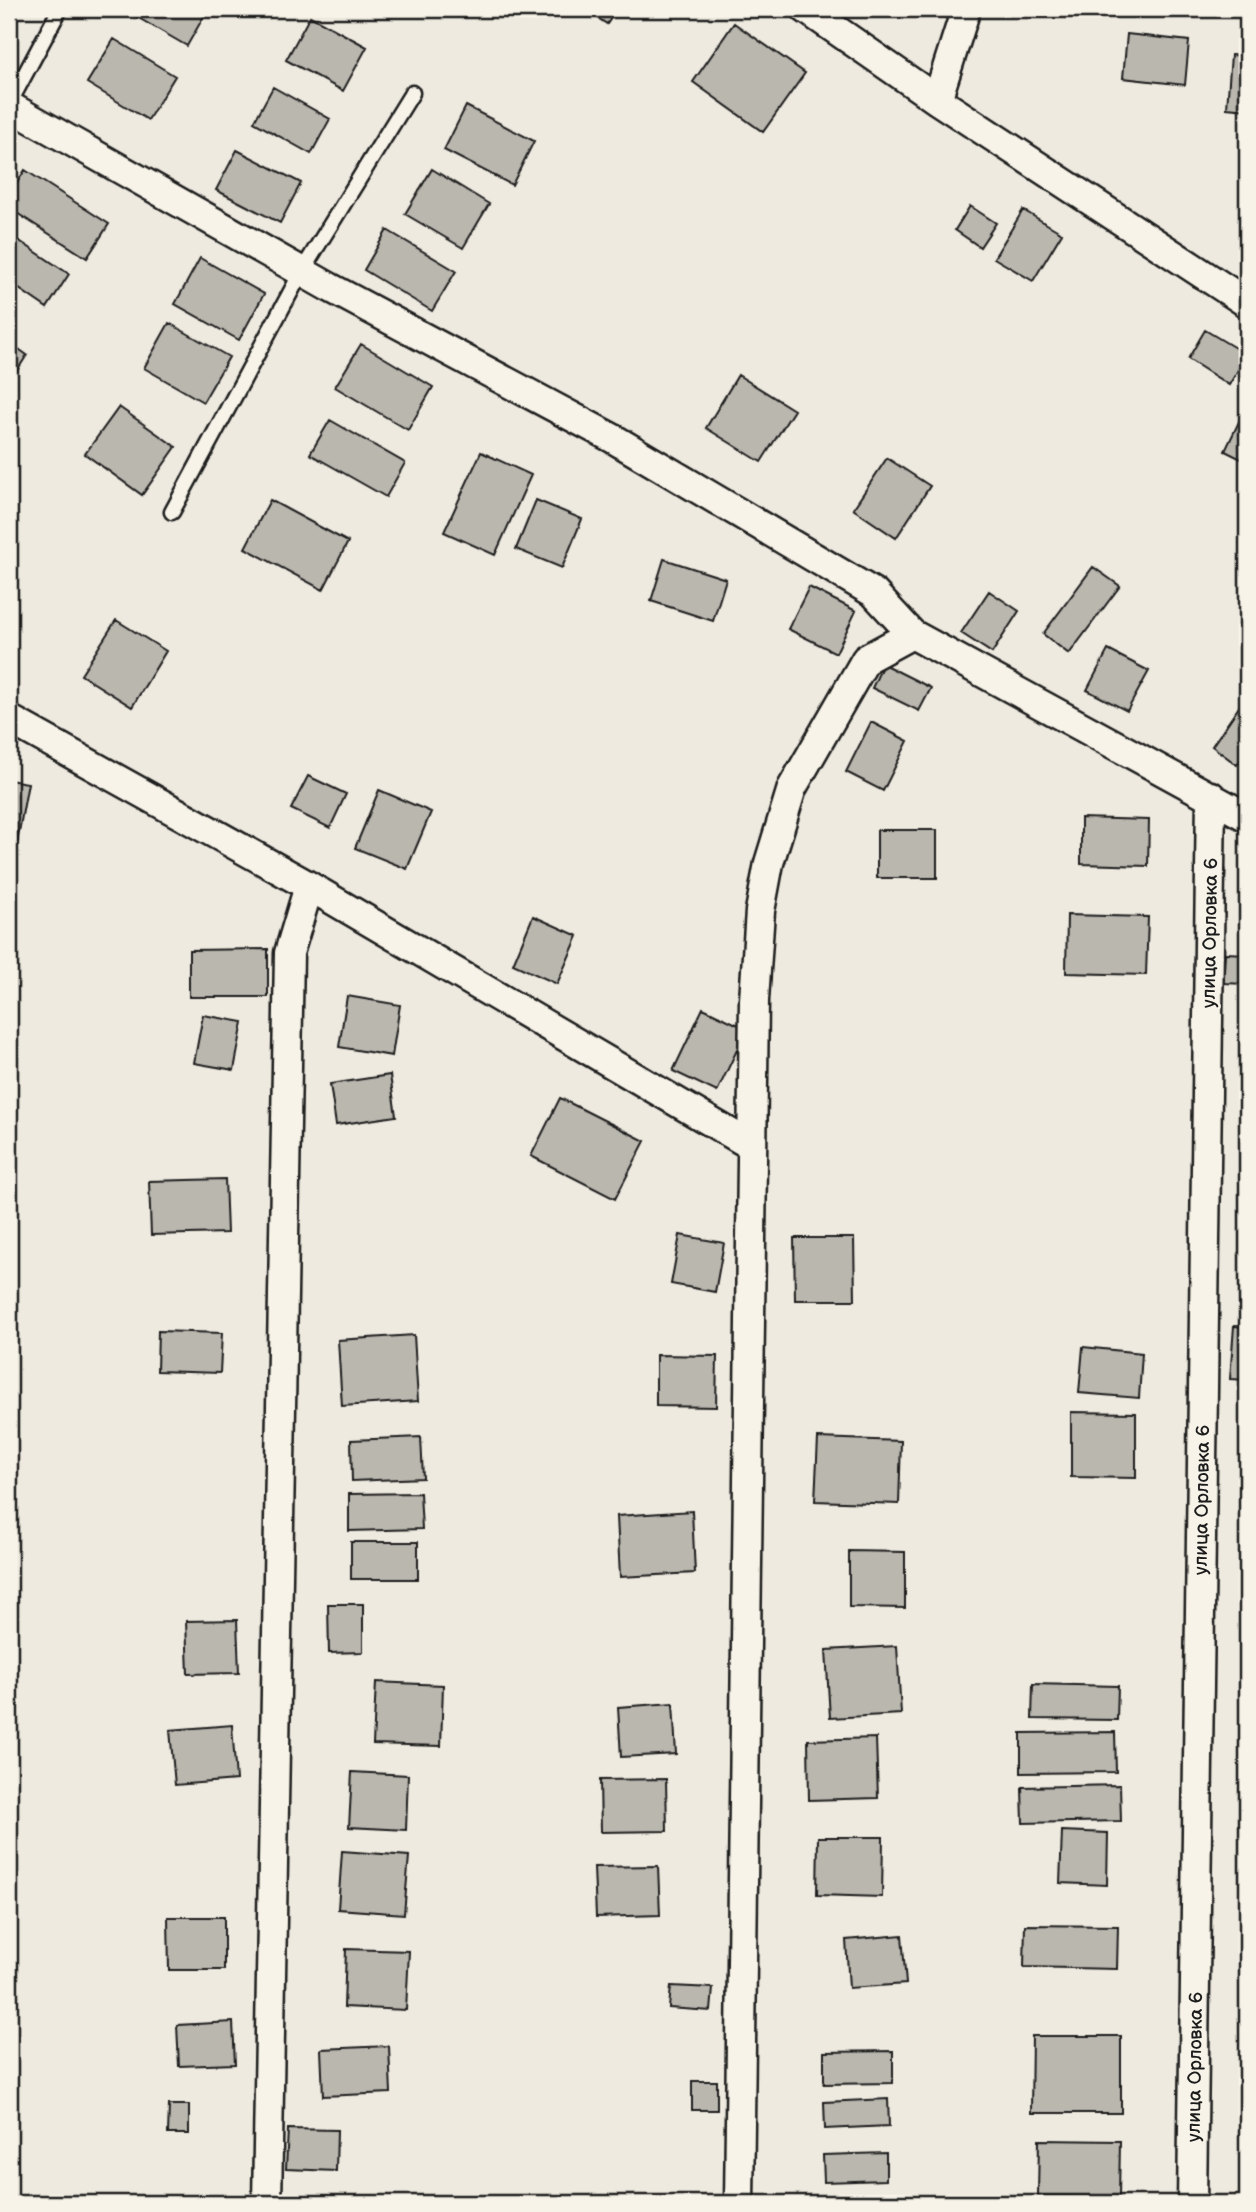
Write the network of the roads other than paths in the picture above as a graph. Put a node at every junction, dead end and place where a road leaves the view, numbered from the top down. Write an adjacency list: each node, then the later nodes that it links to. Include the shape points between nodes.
1 (60, 9): 6 (lane)
2 (806, 9): 5 (street)
3 (966, 9): 5 (street)
4 (412, 93): 7 (lane)
5 (937, 100): 8 (street)
6 (9, 105): 7 (street)
7 (302, 271): 9 (lane); 10 (street, via 614,439 874,593)
8 (1247, 303)
9 (172, 512)
10 (912, 634): 12 (street); 15 (street, via 866,659 792,788 760,911)
11 (9, 719): 14 (street)
12 (1211, 796): 13 (street); 18 (street, улица Орловка 6)
13 (1247, 817)
14 (309, 886): 15 (street); 16 (street, via 289,953)
15 (752, 1146): 17 (street)
16 (267, 2203)
17 (739, 2203)
18 (1192, 2203)

